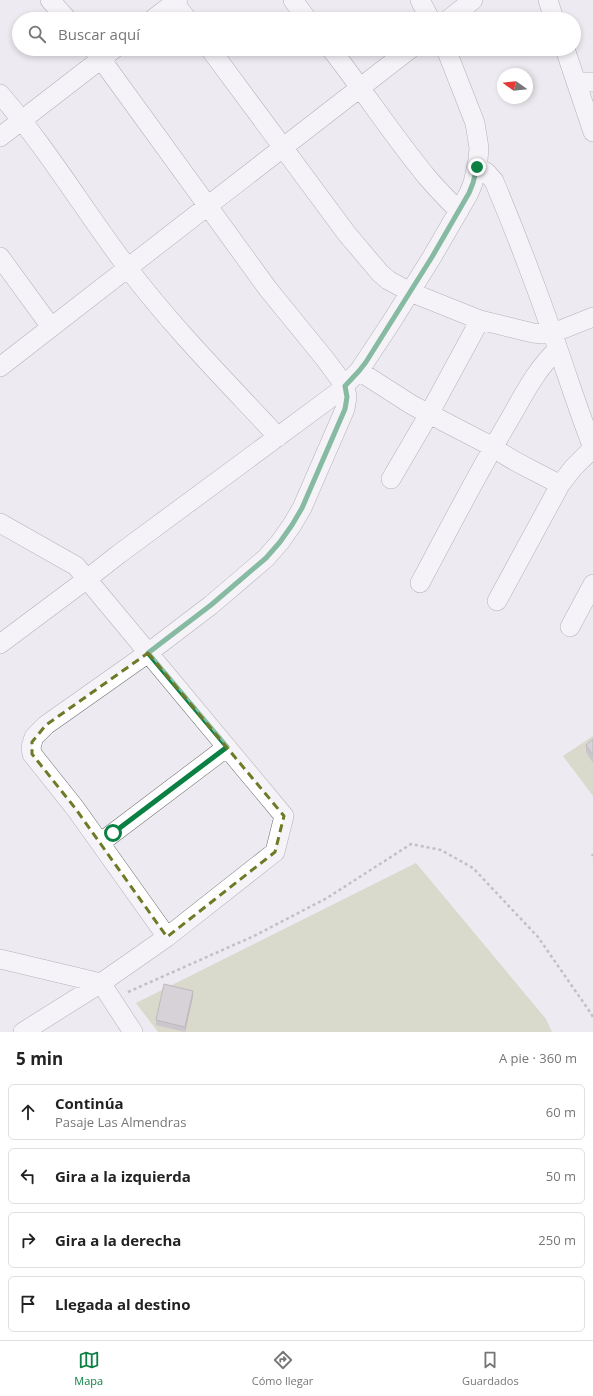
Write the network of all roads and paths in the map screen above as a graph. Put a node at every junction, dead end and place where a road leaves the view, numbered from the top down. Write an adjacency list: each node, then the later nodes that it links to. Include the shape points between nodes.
1 (50, 0): 7 (street)
2 (292, 0): 10 (street)
3 (420, 0): 11 (street)
4 (473, 0): 12 (street)
5 (548, 0): 13 (street)
6 (175, 1): 8 (street); 9 (street)
7 (61, 12)
8 (162, 12)
9 (182, 12)
10 (301, 12)
11 (426, 12)
12 (458, 12)
13 (552, 12)
14 (98, 56): 24 (street)
15 (106, 56): 29 (street)
16 (215, 56): 27 (street)
17 (336, 56): 22 (street)
18 (401, 56): 22 (street)
19 (449, 56): 28 (street, via 475,123 479,148)
20 (569, 56): 21 (street)
21 (584, 82): 25 (street)
22 (360, 87): 27 (street); 30 (street, via 428,178)
23 (0, 94): 24 (street)
24 (22, 120): 26 (street); 32 (street)
25 (593, 132)
26 (0, 137)
27 (282, 148): 29 (street); 33 (street, via 380,273 393,284)
28 (477, 167): 30 (street, via 469,193); 37 (street, via 494,181 524,254)
29 (208, 205): 32 (street); 40 (street, via 268,290)
30 (459, 211): 33 (street)
31 (0, 257): 36 (street)
32 (128, 267): 36 (street); 42 (street, via 173,324)
33 (410, 292): 35 (street); 39 (street)
34 (593, 316): 37 (street)
35 (480, 320): 37 (street, via 542,334); 41 (street)
36 (51, 327): 38 (street)
37 (555, 341): 43 (street); 44 (street)
38 (0, 367)
39 (359, 371): 40 (street); 41 (street)
40 (345, 386): 42 (street); 54 (street, via 346,403 332,440 302,508 280,542 266,558 211,605)
41 (429, 414): 43 (street); 45 (street)
42 (278, 437): 48 (street)
43 (493, 447): 46 (street); 49 (street)
44 (593, 448): 46 (street)
45 (391, 479)
46 (560, 485): 51 (street)
47 (0, 523): 48 (street, via 76,566)
48 (87, 579): 53 (street); 54 (street)
49 (420, 583)
50 (593, 584): 52 (street)
51 (497, 601)
52 (570, 627)
53 (0, 644)
54 (148, 653): 55 (street); 56 (street, via 46,725 32,742 32,754)
55 (227, 747): 56 (street); 57 (street, via 284,816 274,852)
56 (100, 843): 57 (street)
57 (167, 937): 59 (street)
58 (0, 959): 59 (street)
59 (101, 983): 60 (street); 62 (street)
60 (112, 999): 61 (path, via 261,933 327,898 411,844 441,850 472,868 538,937); 63 (street)
61 (593, 1017)
62 (23, 1032)
63 (133, 1032)

